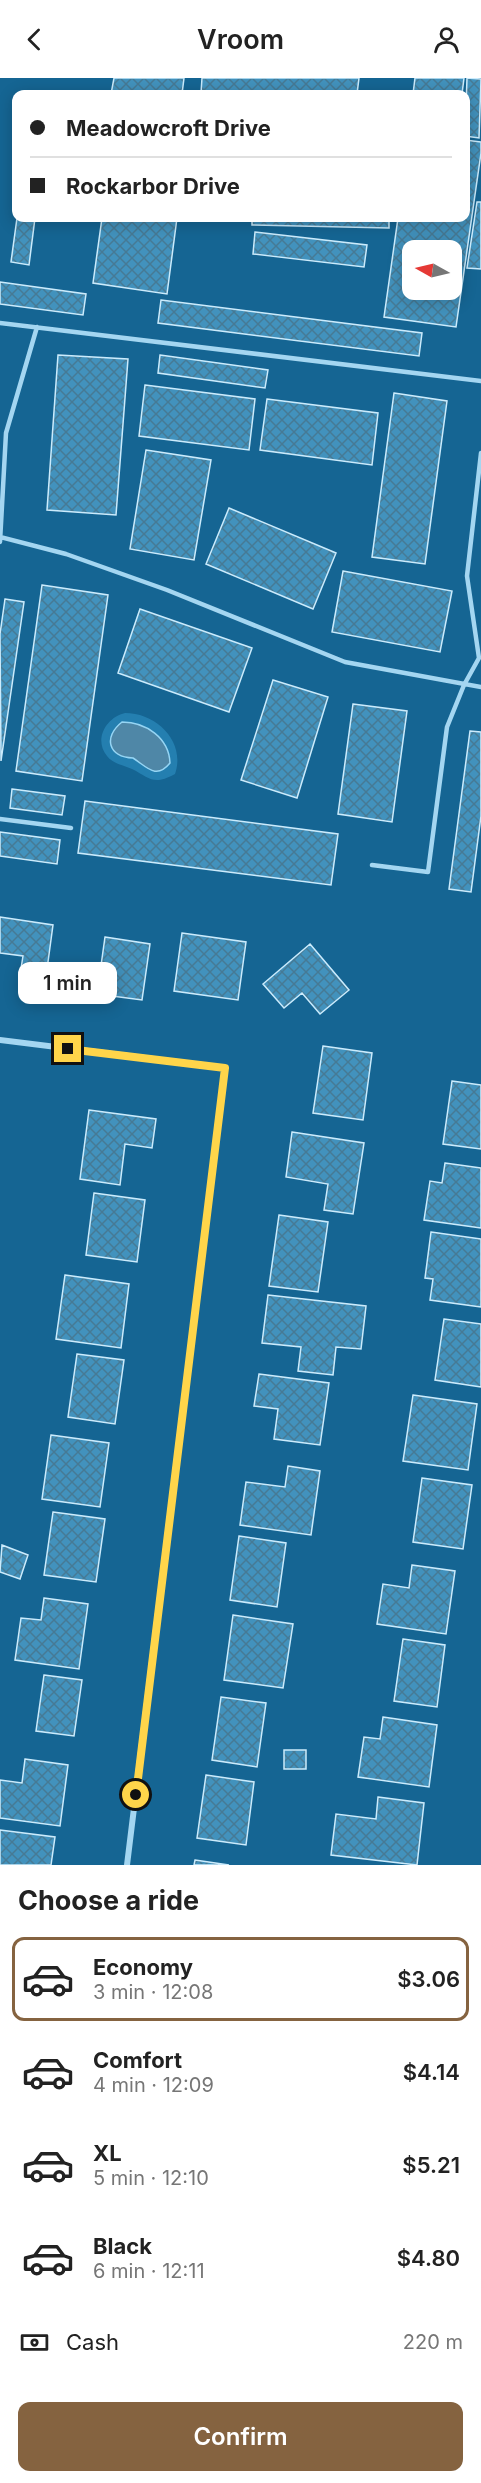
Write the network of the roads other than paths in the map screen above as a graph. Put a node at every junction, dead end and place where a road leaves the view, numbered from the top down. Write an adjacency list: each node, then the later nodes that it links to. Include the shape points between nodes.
1 (0, 323): 2 (lane)
2 (37, 327): 3 (lane); 5 (lane, via 6,433)
3 (481, 381)
4 (481, 453): 6 (lane, via 467,576 479,658)
5 (1, 538): 6 (lane, via 66,554 167,590 345,662)
6 (464, 685): 7 (lane); 10 (lane, via 447,727 428,872)
7 (481, 687)
8 (0, 819): 9 (lane)
9 (71, 828)
10 (372, 865)
11 (0, 1041): 12 (street, via 225,1068)
12 (127, 1865)

